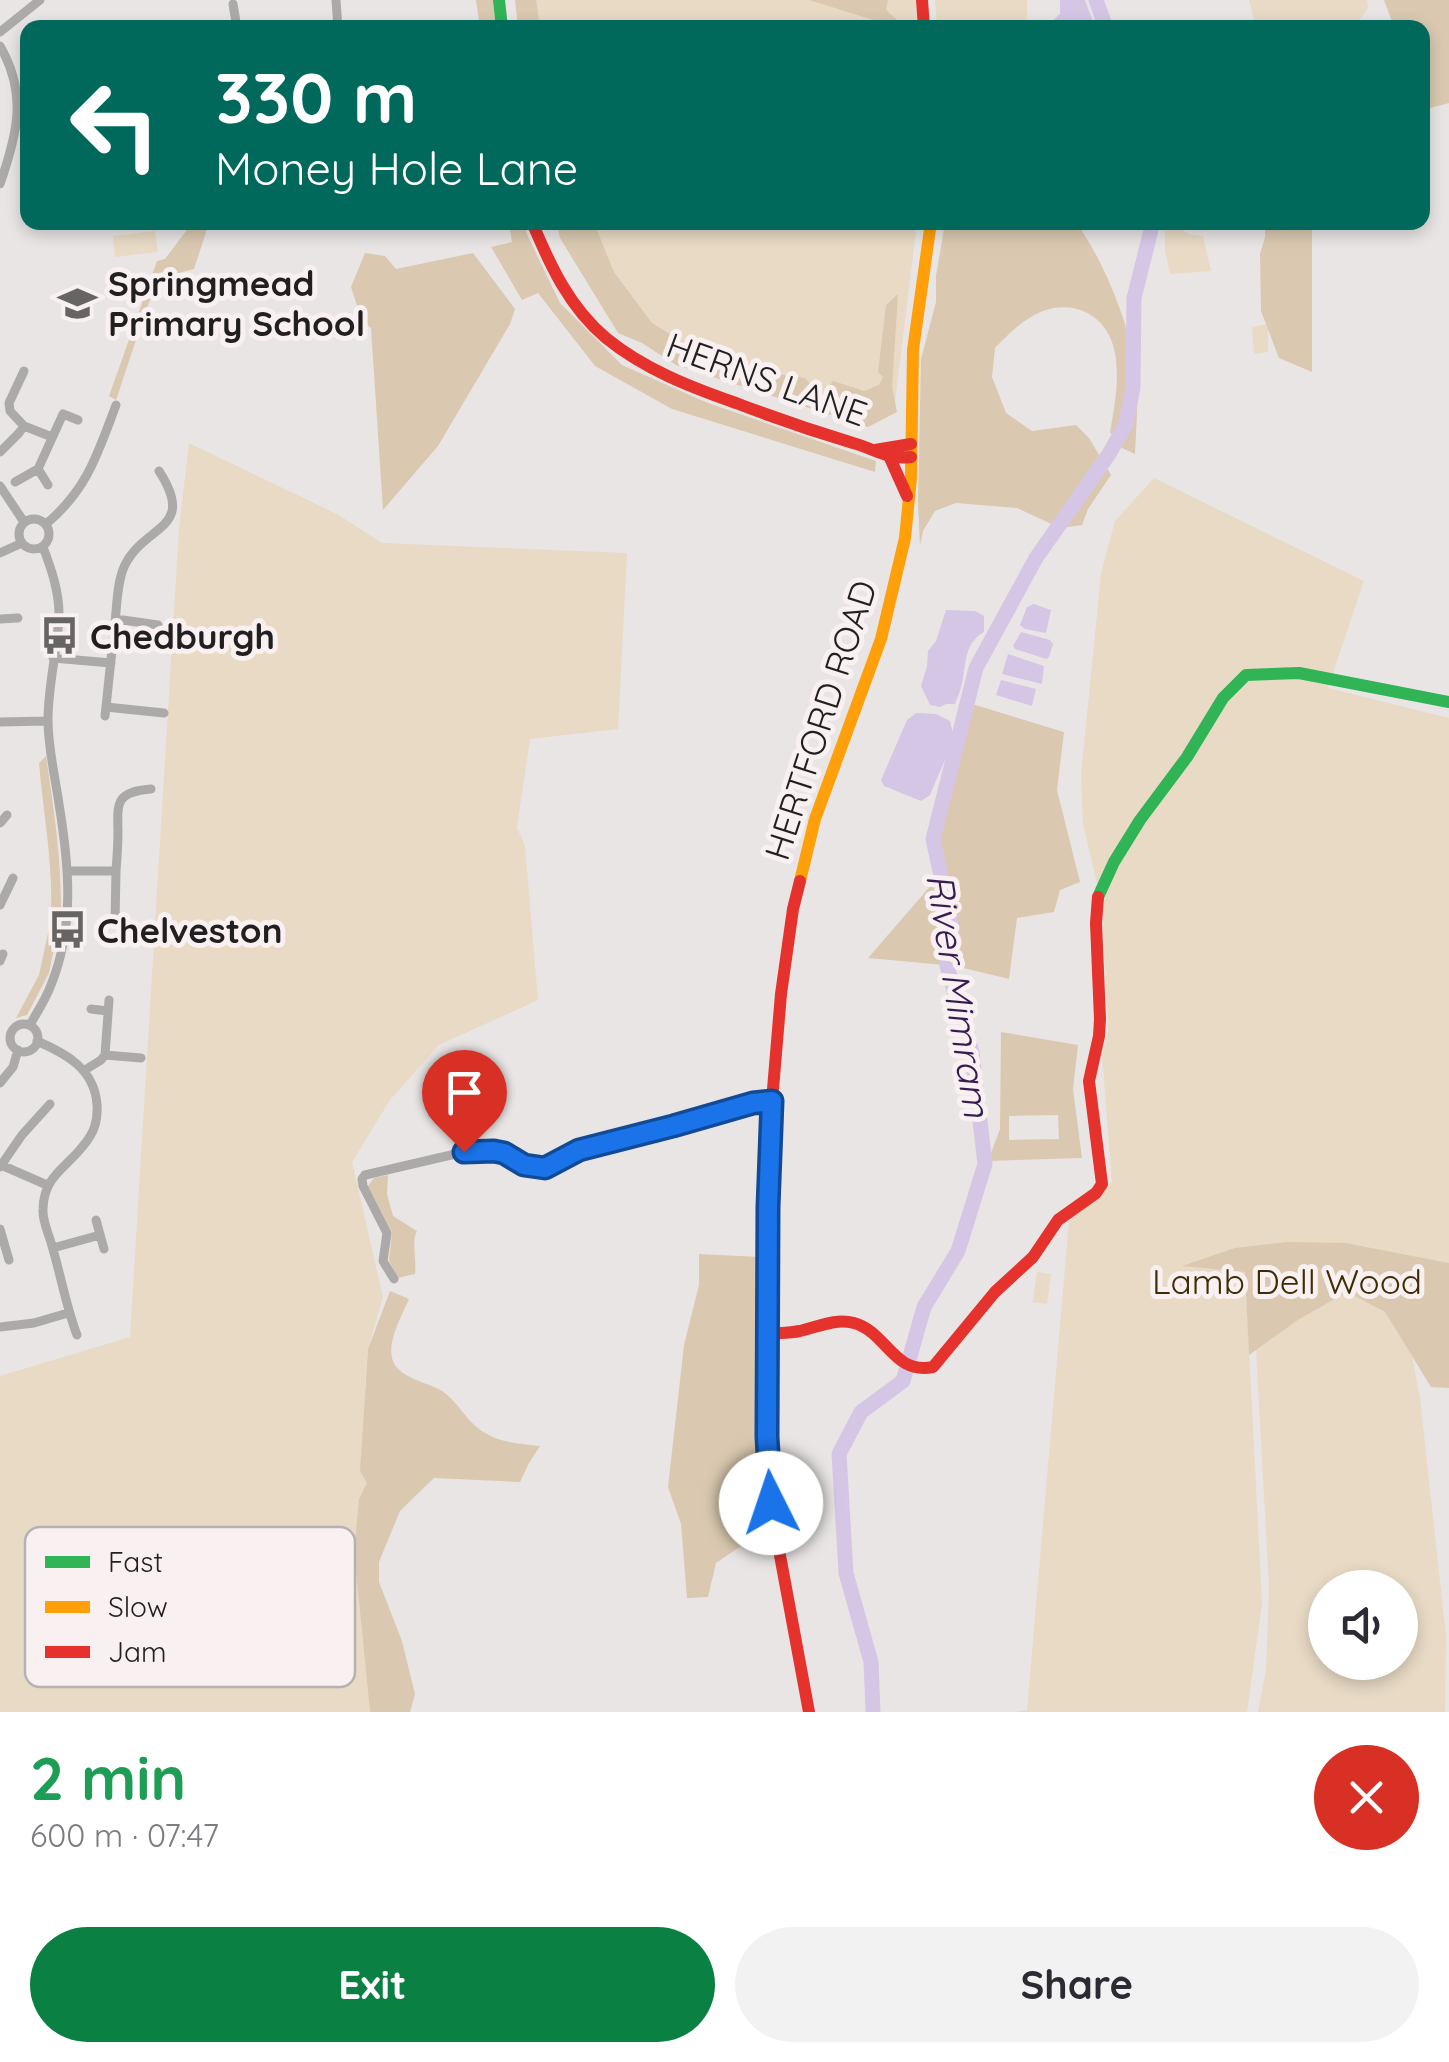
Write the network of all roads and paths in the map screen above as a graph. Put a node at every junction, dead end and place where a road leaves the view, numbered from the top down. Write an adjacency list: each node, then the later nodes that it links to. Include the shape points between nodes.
1 (40, 0): 4 (street)
2 (233, 4): 3 (street)
3 (236, 20)
4 (0, 32)
5 (0, 46): 6 (street)
6 (20, 98)
7 (20, 120): 8 (street)
8 (5, 156): 9 (street)
9 (0, 184)
10 (535, 230): 17 (street, HERNS LANE, via 563,291 628,356 702,392)
11 (930, 230): 18 (street, HERTFORD ROAD, via 913,350)
12 (24, 371): 15 (street, via 9,407)
13 (116, 405): 28 (street, via 88,476)
14 (78, 420): 16 (street, via 63,414)
15 (24, 426): 16 (street); 19 (street)
16 (52, 437): 21 (street)
17 (875, 450): 18 (street, HERNS LANE); 20 (street, HERNS LANE)
18 (911, 451): 20 (street, HERNS LANE); 26 (street, HERTFORD ROAD)
19 (0, 452)
20 (890, 458): 26 (street)
21 (38, 469): 23 (street); 24 (street)
22 (159, 472): 34 (street, via 172,495 172,512 124,568)
23 (15, 482)
24 (48, 485)
25 (0, 486): 27 (street)
26 (910, 503): 58 (street, HERTFORD ROAD, via 881,640 814,818 781,994)
27 (24, 522): 28 (street); 29 (street)
28 (46, 524): 30 (street, via 50,534)
29 (22, 544): 30 (street); 31 (street)
30 (43, 547): 36 (street, via 56,586)
31 (0, 552)
32 (18, 618): 33 (street)
33 (0, 619)
34 (116, 620): 35 (street); 37 (street)
35 (158, 625)
36 (53, 658): 37 (street); 40 (street)
37 (110, 663): 39 (street, via 106,712)
38 (1449, 702): 71 (street, via 1300,674 1246,676 1223,698 1140,820 1098,894 1099,1036 1089,1081 1102,1184 1096,1193 1058,1220 932,1368 910,1368 878,1337 848,1321)
39 (164, 713)
40 (48, 721): 41 (street); 43 (street)
41 (0, 722)
42 (151, 789): 44 (street, via 122,797 117,807)
43 (68, 871): 44 (street); 49 (street, via 62,951)
44 (116, 871): 47 (street)
45 (8, 881): 46 (street)
46 (0, 905)
47 (115, 923)
48 (91, 1010): 54 (street, via 108,1006)
49 (30, 1025): 51 (street); 52 (street)
50 (0, 1030): 51 (street)
51 (11, 1033): 53 (street)
52 (38, 1042): 53 (street); 56 (street)
53 (18, 1050): 57 (street)
54 (105, 1055): 55 (street); 56 (street)
55 (141, 1058)
56 (85, 1070): 61 (street, via 96,1094 96,1128)
57 (0, 1083)
58 (772, 1101): 68 (street, via 579,1150 545,1168 494,1151 464,1152 366,1174 362,1186 388,1232 384,1261); 71 (street, HERTFORD ROAD)
59 (50, 1104): 60 (street)
60 (0, 1166): 61 (street)
61 (47, 1185): 65 (street, via 42,1212)
62 (96, 1220): 64 (street)
63 (0, 1229): 67 (street)
64 (100, 1235): 65 (street); 66 (street)
65 (53, 1248): 69 (street)
66 (104, 1249)
67 (10, 1260)
68 (394, 1279)
69 (68, 1313): 70 (street); 72 (street)
70 (0, 1327)
71 (768, 1334): 73 (street, HERTFORD ROAD, via 771,1503)
72 (76, 1335)
73 (810, 1712)

